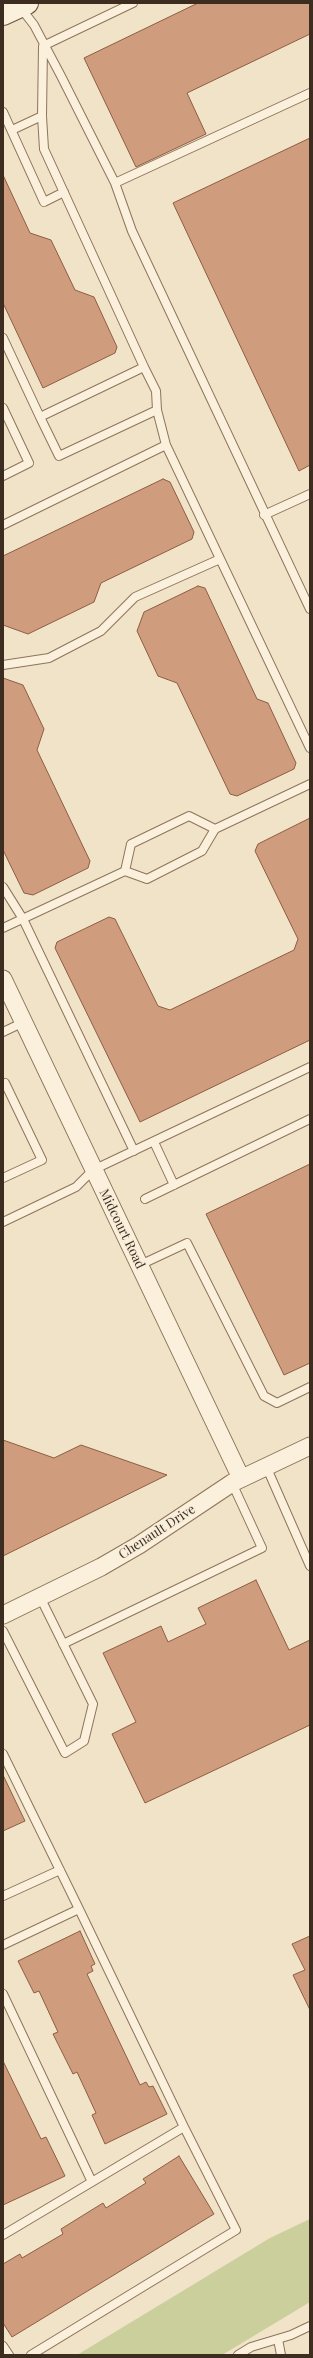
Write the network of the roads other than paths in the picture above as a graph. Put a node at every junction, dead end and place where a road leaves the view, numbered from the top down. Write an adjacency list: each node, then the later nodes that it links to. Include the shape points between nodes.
1 (133, 3): 3 (lane)
2 (17, 7): 3 (lane, via 34,25)
3 (43, 46): 6 (lane); 8 (lane)
4 (310, 93): 8 (lane)
5 (3, 112): 7 (lane)
6 (42, 116): 7 (lane); 9 (lane, via 44,149)
7 (12, 130): 9 (lane, via 44,202)
8 (115, 183): 18 (lane, via 132,231)
9 (64, 192): 11 (lane)
10 (3, 338): 14 (lane)
11 (144, 367): 13 (lane, via 156,391); 14 (lane)
12 (3, 408): 16 (lane, via 29,463)
13 (157, 410): 14 (lane, via 59,456); 15 (lane)
14 (40, 417)
15 (166, 446): 19 (lane); 20 (lane)
16 (3, 476)
17 (310, 494): 18 (lane)
18 (264, 515): 21 (lane)
19 (3, 525)
20 (220, 559): 22 (lane, via 135,597 102,631 49,658); 23 (lane)
21 (310, 609)
22 (3, 665)
23 (310, 748)
24 (310, 784): 25 (lane)
25 (215, 829): 26 (lane, via 202,851 147,879); 26 (lane, via 189,816 131,844)
26 (125, 871): 28 (lane)
27 (3, 887): 28 (lane)
28 (22, 919): 29 (lane); 37 (lane)
29 (3, 928)
30 (3, 979): 31 (street, Midcourt Road)
31 (24, 1022): 32 (lane); 38 (street, Midcourt Road)
32 (3, 1032)
33 (310, 1067): 36 (lane)
34 (3, 1084): 39 (lane, via 5,1083 42,1160)
35 (310, 1119): 40 (lane)
36 (154, 1142): 37 (lane); 40 (lane)
37 (134, 1151): 38 (lane)
38 (94, 1170): 42 (lane, via 76,1187); 43 (street, Midcourt Road)
39 (3, 1178)
40 (174, 1185): 41 (lane)
41 (145, 1199)
42 (3, 1222)
43 (140, 1266): 44 (lane, via 187,1243 264,1396 277,1403); 47 (street, Midcourt Road)
44 (310, 1387)
45 (310, 1446): 46 (street, Chenault Drive)
46 (266, 1466): 47 (street, Chenault Drive); 48 (lane)
47 (236, 1481): 49 (street, Chenault Drive, via 139,1545); 52 (lane, via 262,1548)
48 (310, 1566)
49 (40, 1597): 50 (street, Chenault Drive); 52 (lane)
50 (3, 1615)
51 (3, 1632): 52 (lane, via 65,1753 84,1742 93,1704)
52 (63, 1644)
53 (3, 1754): 54 (lane)
54 (60, 1870): 55 (lane); 56 (lane)
55 (3, 1896)
56 (79, 1909): 57 (lane); 59 (lane)
57 (3, 1945)
58 (3, 1994): 60 (lane)
59 (184, 2127): 60 (lane); 66 (lane, via 236,2230)
60 (92, 2182): 61 (lane)
61 (3, 2235)
62 (310, 2326): 63 (lane)
63 (278, 2339): 67 (lane, via 251,2347); 68 (lane)
64 (3, 2346): 65 (lane)
65 (9, 2355)
66 (31, 2355)
67 (238, 2355)
68 (280, 2355)

